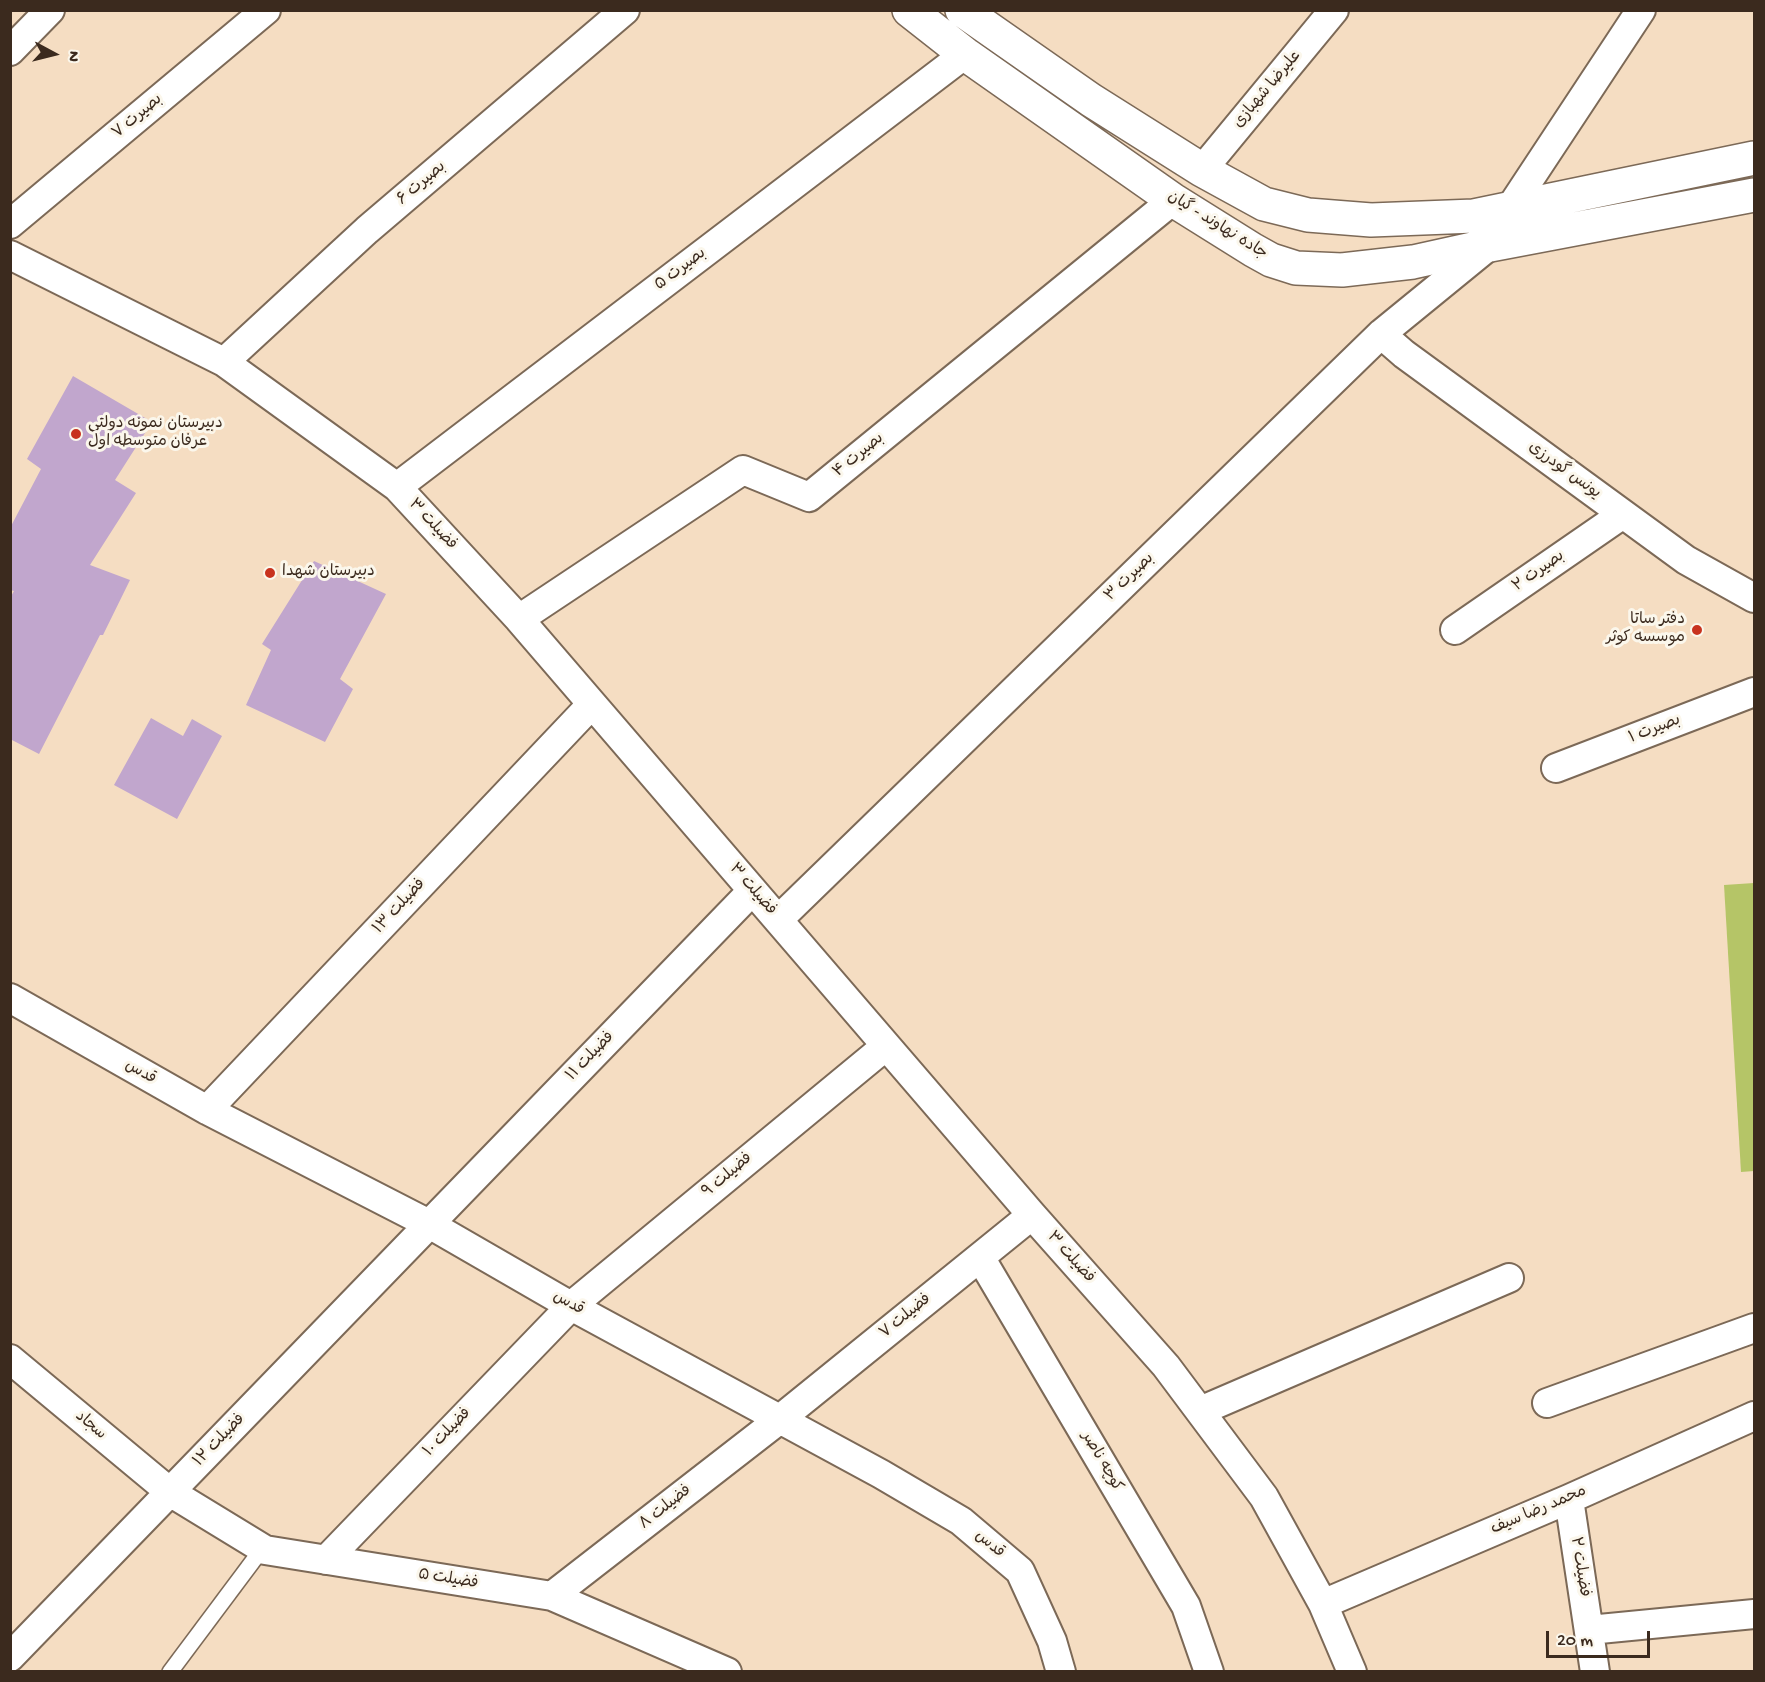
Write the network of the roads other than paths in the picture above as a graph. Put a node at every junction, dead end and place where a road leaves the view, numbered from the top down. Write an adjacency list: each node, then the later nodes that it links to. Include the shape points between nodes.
1 (50, 10): 8 (street)
2 (266, 10): 15 (street, بصیرت ۷)
3 (625, 10): 19 (street, بصیرت ۶, via 368,230)
4 (909, 10): 9 (main road, جاده نهاوند - گیان)
5 (962, 10): 11 (main road, via 1091,100)
6 (1334, 10): 11 (street, علیرضا شهبازی)
7 (1641, 10): 14 (street)
8 (10, 51)
9 (965, 54): 13 (main road, جاده نهاوند - گیان); 20 (street, بصیرت ۵)
10 (1755, 158): 14 (main road)
11 (1202, 170): 14 (main road, via 1264,204 1308,215 1371,220 1474,216)
12 (1755, 195): 16 (main road, جاده نهاوند - گیان)
13 (1173, 200): 16 (main road, جاده نهاوند - گیان, via 1271,260 1296,268 1364,269); 23 (street, بصیرت ۴, via 809,496 743,470)
14 (1509, 210): 16 (street)
15 (10, 224)
16 (1491, 245): 18 (street, بصیرت ۳)
17 (10, 255): 19 (street, فضیلت ۳)
18 (1381, 334): 21 (street, یونس گودرزی); 29 (street, بصیرت ۳)
19 (224, 362): 20 (street, فضیلت ۳)
20 (397, 487): 23 (street, فضیلت ۳)
21 (1623, 514): 22 (street, یونس گودرزی, via 1686,560); 24 (street, بصیرت ۲)
22 (1755, 598)
23 (519, 619): 26 (street, فضیلت ۳)
24 (1455, 630)
25 (1755, 692): 27 (street, بصیرت ۱)
26 (592, 704): 28 (street, فضیلت ۳); 32 (street, فضیلت ۱۳)
27 (1556, 768)
28 (752, 891): 29 (street, فضیلت ۳); 34 (street, فضیلت ۱۱)
29 (778, 920): 31 (street, فضیلت ۳)
30 (10, 998): 32 (street, قدس)
31 (886, 1046): 33 (street, فضیلت ۳); 37 (street, فضیلت ۹)
32 (207, 1110): 34 (street, قدس)
33 (1032, 1215): 35 (street, فضیلت ۷); 41 (street, فضیلت ۳, via 1166,1365)
34 (429, 1224): 37 (street, قدس); 44 (street, فضیلت ۱۲)
35 (980, 1257): 43 (street, فضیلت ۷); 56 (street, کوچه ناصر, via 1186,1606)
36 (1509, 1278): 41 (street)
37 (571, 1306): 43 (street, قدس); 47 (street, فضیلت ۱۰)
38 (1755, 1328): 40 (street)
39 (10, 1359): 44 (street, سجاد)
40 (1547, 1403)
41 (1200, 1411): 49 (street, فضیلت ۳, via 1264,1497)
42 (1755, 1416): 45 (street, محمد رضا سیف)
43 (780, 1419): 48 (street, فضیلت ۸); 55 (street, قدس, via 961,1521 1020,1571 1052,1641)
44 (170, 1492): 46 (street, فضیلت ۵); 52 (street, فضیلت ۱۲)
45 (1569, 1499): 49 (street, محمد رضا سیف); 51 (street, فضیلت ۲)
46 (262, 1549): 47 (street, فضیلت ۵); 53 (lane)
47 (326, 1560): 48 (street, فضیلت ۵)
48 (552, 1596): 54 (street, فضیلت ۵)
49 (1323, 1604): 57 (street, فضیلت ۳)
50 (1755, 1614): 51 (street)
51 (1589, 1630): 58 (street, فضیلت ۲)
52 (10, 1657)
53 (170, 1671)
54 (727, 1671)
55 (1061, 1671)
56 (1209, 1671)
57 (1352, 1671)
58 (1595, 1671)

